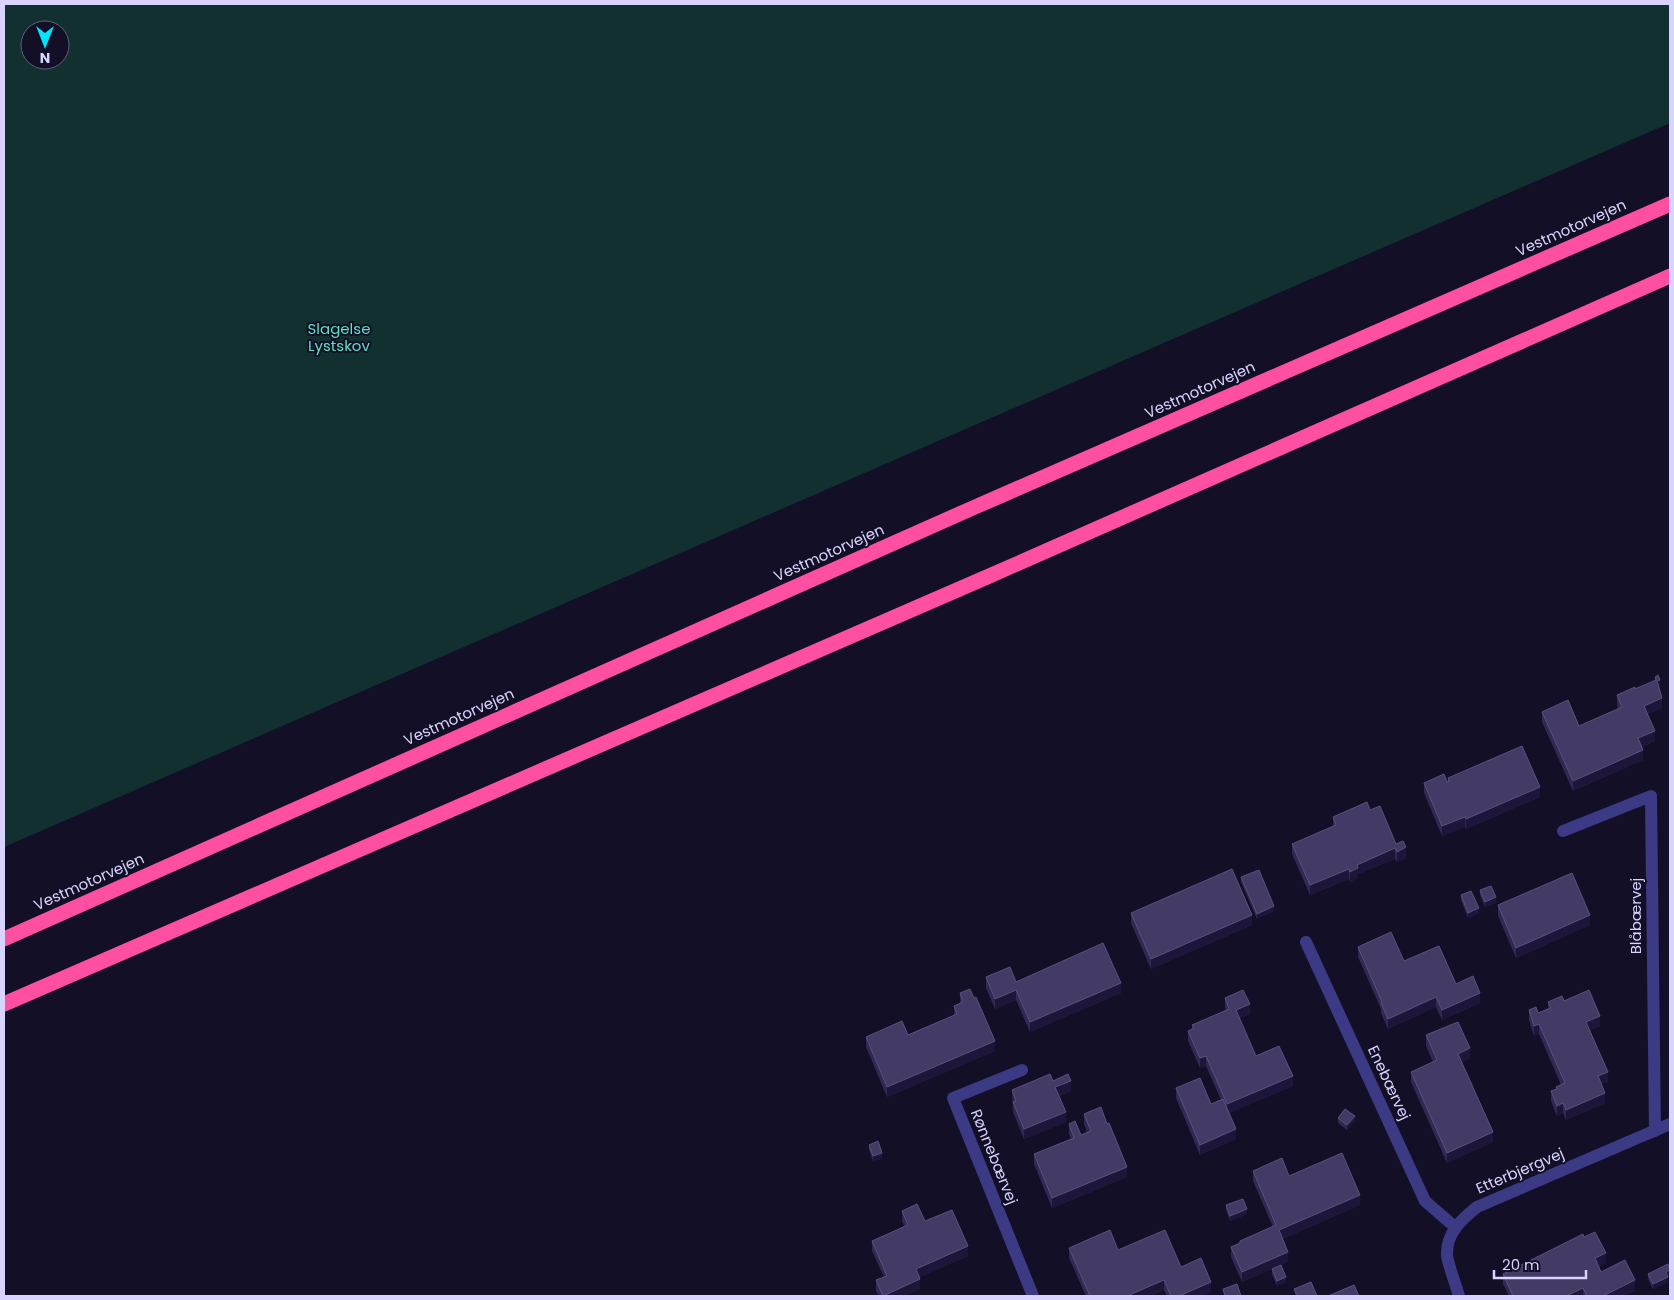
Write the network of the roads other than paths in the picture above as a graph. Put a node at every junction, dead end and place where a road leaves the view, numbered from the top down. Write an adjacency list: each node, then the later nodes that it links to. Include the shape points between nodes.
1 (1670, 204): 4 (highway, Vestmotorvejen, via 957,515)
2 (1670, 276): 6 (highway)
3 (1563, 830): 9 (street, Blåbærvej, via 1651,796)
4 (4, 939)
5 (1306, 942): 10 (street, Enebærvej, via 1425,1201)
6 (4, 1004)
7 (1022, 1070): 11 (street, Rønnebærvej, via 953,1098)
8 (1670, 1124): 9 (street, Etterbjergvej)
9 (1655, 1131): 10 (street, Etterbjergvej, via 1478,1207)
10 (1455, 1227): 12 (street, via 1447,1255)
11 (1033, 1296)
12 (1459, 1296)

